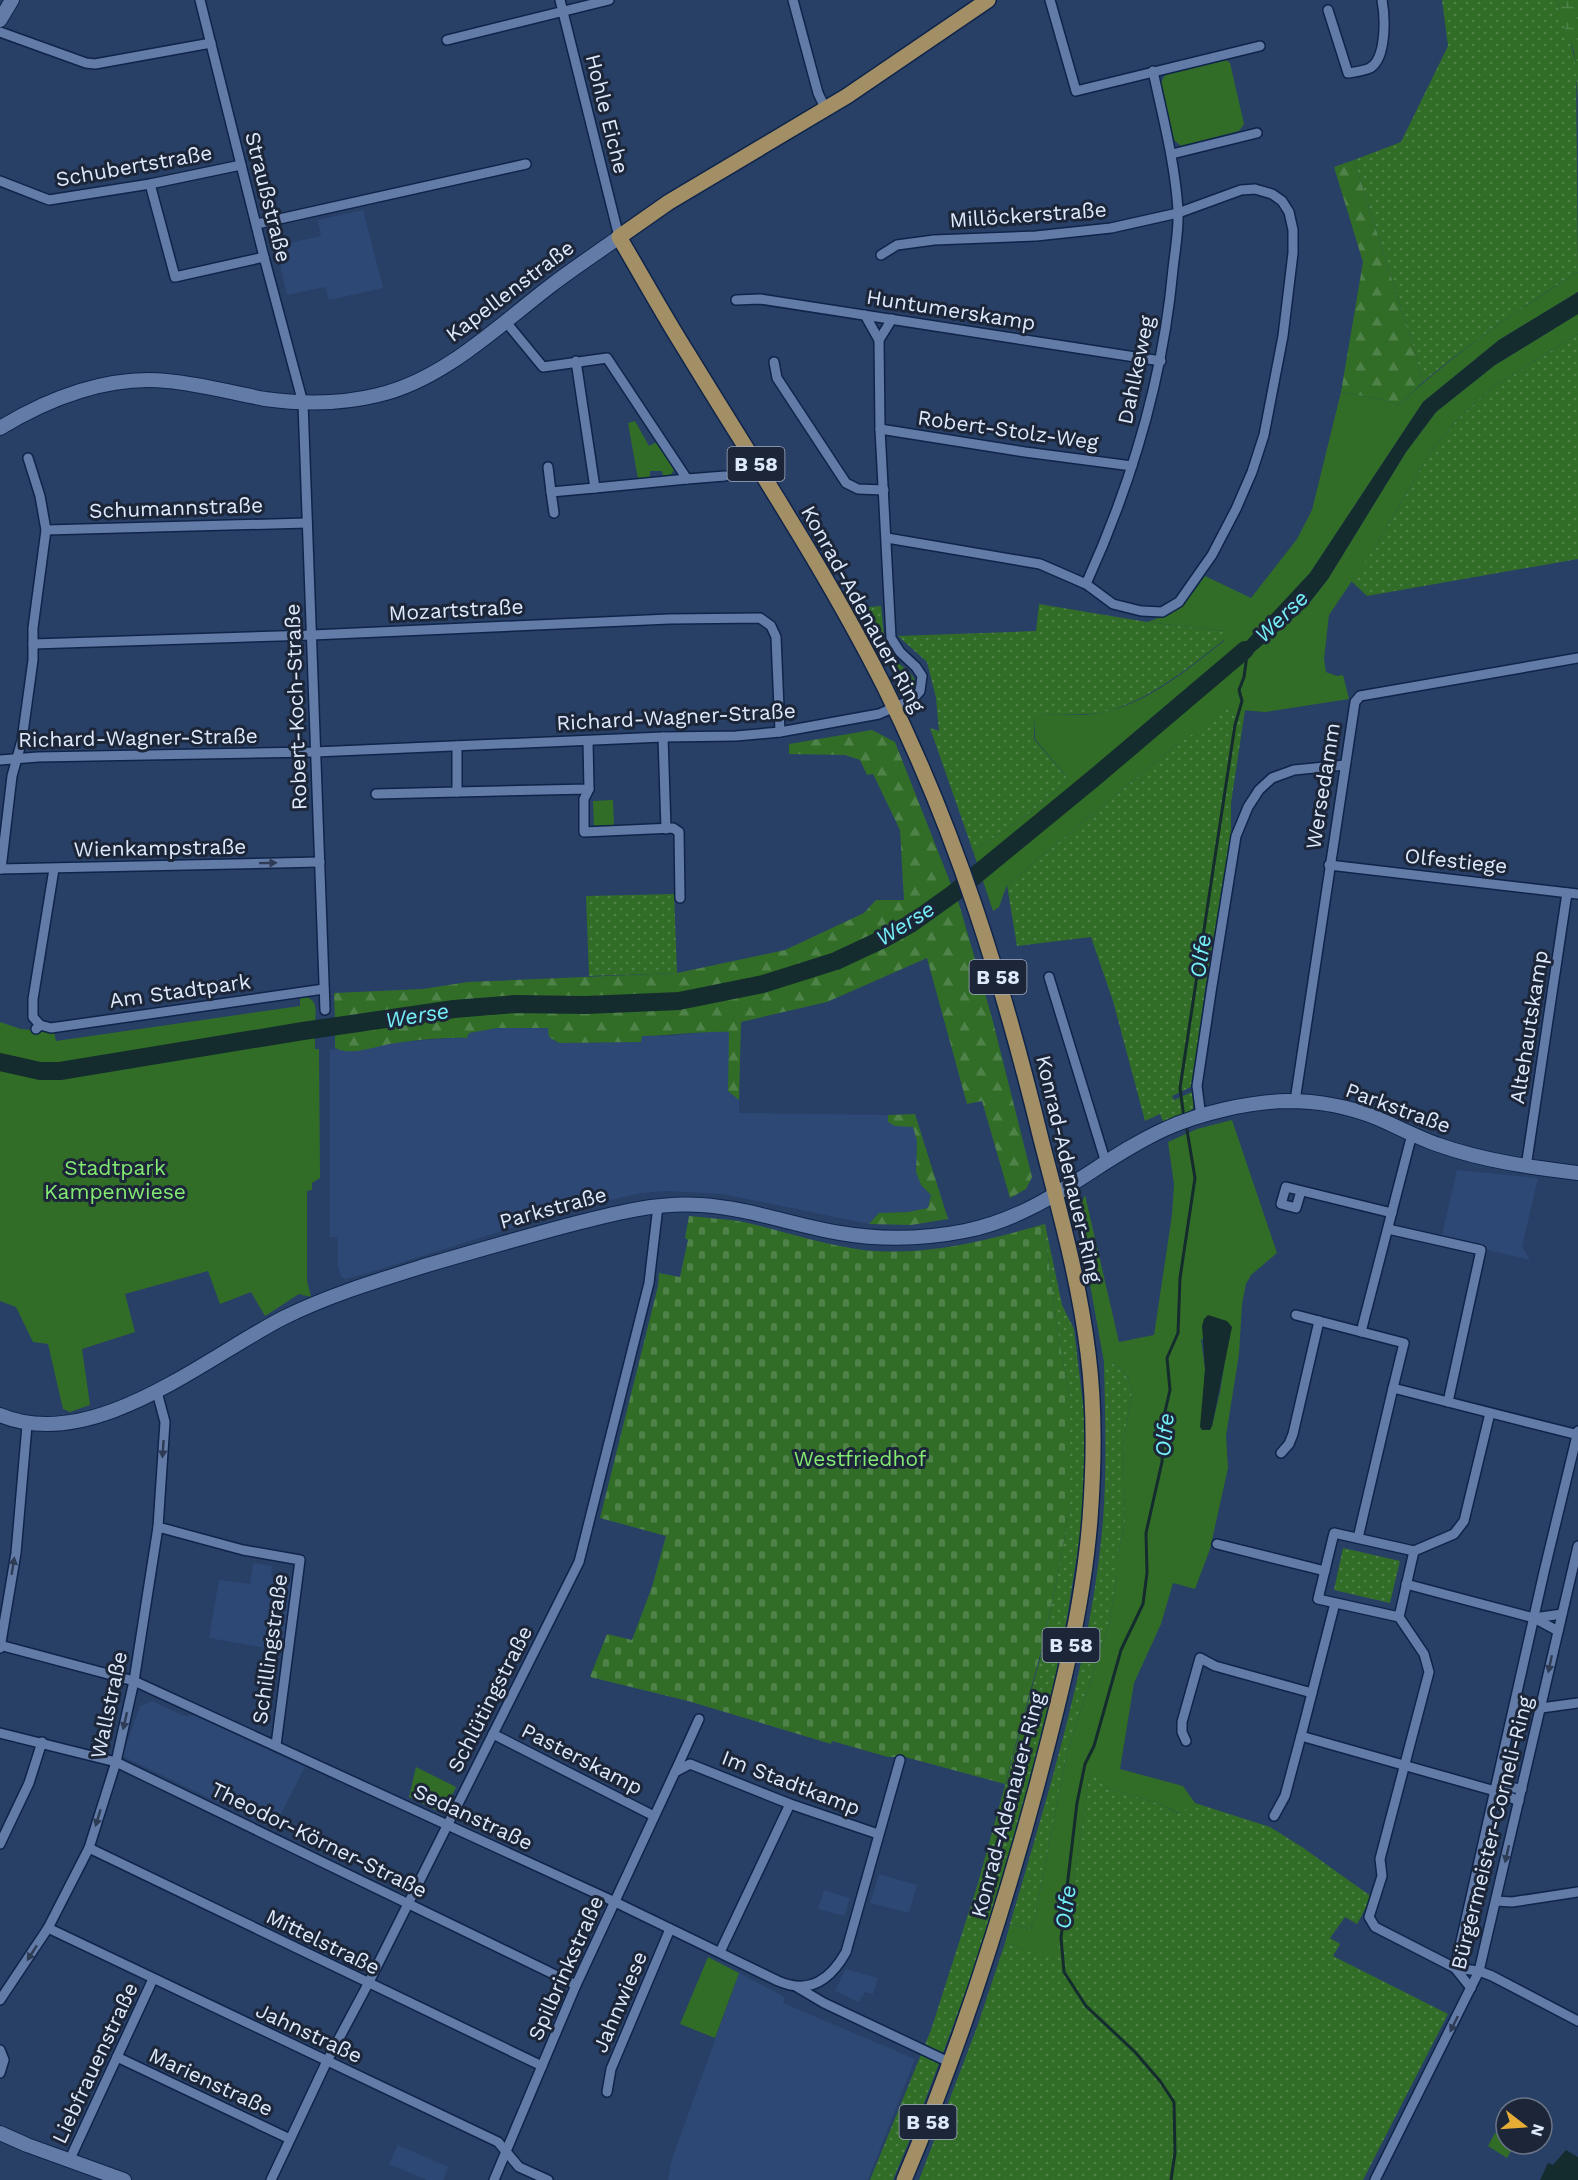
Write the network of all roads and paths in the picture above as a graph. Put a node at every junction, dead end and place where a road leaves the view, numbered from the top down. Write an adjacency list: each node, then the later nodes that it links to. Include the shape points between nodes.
1 (12, 0): 11 (street)
2 (200, 0): 14 (street, Straußstraße)
3 (560, 0): 10 (street, Hohle Eiche)
4 (609, 0): 10 (street)
5 (793, 0): 17 (street)
6 (988, 0): 17 (main road, Kapellenstraße)
7 (1050, 0): 16 (street, via 1076,91)
8 (1382, 0): 9 (street, via 1383,40 1370,69 1347,73)
9 (1328, 10)
10 (563, 12): 13 (street); 26 (street, Hohle Eiche)
11 (0, 20)
12 (0, 32): 14 (street, via 95,64)
13 (447, 40)
14 (211, 43): 21 (street, Straußstraße)
15 (1260, 46): 16 (street)
16 (1153, 72): 19 (street, Dahlkeweg)
17 (826, 110): 26 (main road, Kapellenstraße, via 669,202)
18 (1257, 133): 19 (street)
19 (1172, 154): 24 (street, Dahlkeweg)
20 (526, 164): 25 (street)
21 (241, 165): 23 (street, Schubertstraße); 25 (street, Straußstraße)
22 (0, 181): 23 (street, Schubertstraße, via 49,200)
23 (150, 184): 28 (street, via 175,277)
24 (1178, 213): 27 (street, Millöckerstraße, via 1100,230 934,240 897,246); 36 (street, Dahlkeweg); 52 (street, Millöckerstraße, via 1241,189 1255,189 1277,197 1289,212 1293,253 1283,336 1264,435 1236,509 1203,569 1179,602 1162,612 1140,611 1113,604)
25 (257, 224): 28 (street, Straußstraße)
26 (619, 237): 32 (street, Kapellenstraße); 56 (main road, Konrad-Adenauer-Ring / B 58, via 826,579)
27 (881, 255)
28 (264, 257): 37 (street, Straußstraße)
29 (736, 300): 30 (street, Huntumerskamp, via 760,299)
30 (865, 315): 31 (street, Huntumerskamp); 33 (street)
31 (892, 319): 33 (street); 36 (street, Huntumerskamp)
32 (506, 322): 34 (street, via 543,367); 37 (street, Kapellenstraße, via 405,387 377,396)
33 (879, 340): 39 (street)
34 (576, 361): 44 (street, via 607,358); 45 (street)
35 (774, 362): 46 (street, via 777,378 846,483 858,489)
36 (1161, 362): 41 (street, Dahlkeweg)
37 (303, 403): 38 (street, Kapellenstraße, via 166,380 145,380 64,395); 49 (street, Robert-Koch-Straße)
38 (0, 428)
39 (880, 429): 41 (street, Robert-Stolz-Weg); 46 (street)
40 (28, 458): 50 (street)
41 (1132, 466): 52 (street, Dahlkeweg)
42 (548, 467): 47 (street)
43 (725, 476): 44 (street)
44 (687, 479): 45 (street)
45 (595, 488): 47 (street)
46 (884, 490): 51 (street)
47 (551, 492): 48 (street)
48 (554, 513)
49 (307, 523): 50 (street, Schumannstraße); 53 (street, Robert-Koch-Straße)
50 (46, 530): 54 (street)
51 (887, 538): 52 (street, via 1040,564); 56 (street, via 891,638 923,681 913,699)
52 (1086, 584)
53 (312, 635): 54 (street, Mozartstraße); 57 (street, Mozartstraße, via 669,618 760,618 771,626 776,638); 61 (street, Robert-Koch-Straße)
54 (33, 644): 62 (street, via 22,740)
55 (1578, 658): 64 (street, Wersedamm, via 1360,696 1355,702)
56 (895, 708): 57 (street, Richard-Wagner-Straße); 86 (main road, Konrad-Adenauer-Ring / B 58, via 974,902 1020,1053)
57 (780, 732): 58 (street, Richard-Wagner-Straße)
58 (663, 737): 59 (street, Richard-Wagner-Straße); 68 (street)
59 (588, 741): 60 (street, Richard-Wagner-Straße); 65 (street)
60 (457, 746): 61 (street, Richard-Wagner-Straße); 66 (street)
61 (315, 752): 62 (street, Richard-Wagner-Straße); 69 (street, Robert-Koch-Straße)
62 (16, 759): 63 (street, Richard-Wagner-Straße); 71 (street)
63 (0, 760)
64 (1345, 765): 70 (street, Wersedamm); 80 (street, via 1294,771 1272,778 1248,807 1236,836)
65 (589, 789): 66 (street); 68 (street, via 584,799 584,832)
66 (457, 792): 67 (street)
67 (376, 794)
68 (666, 828): 75 (street, via 679,834)
69 (320, 862): 72 (street, Wienkampstraße, one-way to 69); 77 (street, Robert-Koch-Straße)
70 (1329, 865): 73 (street, Olfestiege); 79 (street, Wersedamm)
71 (0, 869): 72 (street, Wienkampstraße)
72 (54, 869): 77 (street, Am Stadtpark, via 33,999 33,1017 38,1027)
73 (1567, 892): 74 (street, Olfestiege); 83 (street, Altehautskamp)
74 (1578, 894)
75 (680, 898)
76 (1049, 977): 82 (street)
77 (324, 989): 78 (street, Robert-Koch-Straße)
78 (325, 1010)
79 (1295, 1101): 80 (street, Parkstraße, via 1244,1106); 81 (street, Parkstraße, via 1363,1114)
80 (1190, 1120): 82 (street, Parkstraße)
81 (1412, 1134): 83 (street, Parkstraße, via 1480,1158); 88 (street)
82 (1106, 1163): 86 (street, Parkstraße)
83 (1526, 1167): 84 (street, Parkstraße)
84 (1578, 1173)
85 (1301, 1191): 88 (street)
86 (1055, 1196): 87 (street, Parkstraße, via 967,1231 896,1238 837,1233 728,1207); 158 (main road, Konrad-Adenauer-Ring / B 58, via 1088,1353 1093,1442 1086,1557 1071,1645 1040,1773 996,1928)
87 (658, 1206): 94 (street, Parkstraße, via 528,1236 324,1300 277,1321); 120 (street, Schlütingstraße, via 649,1283 579,1562)
88 (1392, 1213): 89 (street)
89 (1388, 1229): 92 (street); 95 (street, via 1481,1250)
90 (1296, 1315): 91 (street)
91 (1319, 1322): 92 (street); 100 (street, via 1293,1434)
92 (1361, 1332): 93 (street, via 1404,1342)
93 (1393, 1388): 95 (street); 102 (street)
94 (157, 1392): 98 (street, Parkstraße, via 88,1419); 101 (street, Wallstraße, one-way to 101, via 165,1422)
95 (1448, 1402): 96 (street)
96 (1490, 1413): 99 (street); 105 (street, via 1464,1521 1454,1534)
97 (0, 1416): 98 (street)
98 (27, 1425): 113 (street, one-way to 98, via 16,1553)
99 (1578, 1434): 111 (street, Bürgermeister-Corneli-Ring)
100 (1281, 1453)
101 (158, 1527): 114 (street, Wallstraße); 124 (street, Schillingstraße, via 243,1550 300,1560)
102 (1358, 1538): 105 (street); 106 (street, via 1334,1533)
103 (1217, 1544): 106 (street)
104 (1578, 1546): 109 (street, Bürgermeister-Corneli-Ring)
105 (1414, 1551): 107 (street)
106 (1324, 1571): 108 (street, via 1318,1599)
107 (1406, 1584): 110 (street); 111 (street)
108 (1335, 1603): 110 (street); 115 (street)
109 (1562, 1614): 111 (street); 112 (street, Bürgermeister-Corneli-Ring)
110 (1399, 1617): 127 (street, via 1424,1654 1430,1672)
111 (1534, 1618): 112 (street); 130 (street, Bürgermeister-Corneli-Ring)
112 (1558, 1631): 117 (street, Bürgermeister-Corneli-Ring, one-way to 117)
113 (0, 1646): 114 (street, Sedanstraße)
114 (134, 1681): 124 (street, Sedanstraße); 126 (street, Wallstraße, one-way to 126)
115 (1312, 1693): 121 (street); 122 (street, via 1215,1666 1200,1658 1182,1722)
116 (1578, 1703): 117 (street)
117 (1541, 1708): 129 (street, Bürgermeister-Corneli-Ring)
118 (699, 1719): 128 (street, Spilbrinkstraße)
119 (0, 1733): 123 (street, Theodor-Körner-Straße)
120 (493, 1734): 133 (street, Pasterskamp); 135 (street, Schlütingstraße)
121 (1301, 1736): 127 (street); 134 (street, via 1285,1796)
122 (1186, 1741)
123 (42, 1742): 126 (street, Theodor-Körner-Straße); 137 (street, via 29,1783)
124 (276, 1745): 135 (street, Sedanstraße)
125 (900, 1760): 136 (street)
126 (116, 1762): 138 (street, Wallstraße, one-way to 138); 142 (street, Theodor-Körner-Straße)
127 (1406, 1764): 130 (street); 146 (street, via 1369,1917 1375,1928)
128 (675, 1772): 132 (street, Im Stadtkamp, via 690,1764); 133 (street, Spilbrinkstraße)
129 (1522, 1789): 130 (street, via 1507,1787); 131 (street, Bürgermeister-Corneli-Ring)
130 (1495, 1791): 131 (street); 146 (street, Bürgermeister-Corneli-Ring)
131 (1519, 1801): 140 (street, Bürgermeister-Corneli-Ring, one-way to 140)
132 (790, 1804): 136 (street, Im Stadtkamp); 145 (street)
133 (654, 1816): 141 (street, Spilbrinkstraße)
134 (1274, 1816)
135 (447, 1825): 141 (street, Sedanstraße); 142 (street, Schlütingstraße)
136 (878, 1834): 151 (street, via 851,1936 839,1965 817,1982)
137 (0, 1844)
138 (89, 1848): 143 (street, Wallstraße); 149 (street, Mittelstraße)
139 (1578, 1892): 140 (street)
140 (1496, 1901): 147 (street, Bürgermeister-Corneli-Ring)
141 (615, 1902): 144 (street, Sedanstraße); 150 (street, Spilbrinkstraße)
142 (408, 1903): 149 (street, Schlütingstraße); 150 (street, Theodor-Körner-Straße)
143 (48, 1928): 148 (street, Jahnstraße); 153 (street, Wallstraße, one-way to 153)
144 (670, 1929): 145 (street, Sedanstraße); 161 (street, Jahnwiese, via 611,2069)
145 (720, 1952): 151 (street, Sedanstraße)
146 (1455, 1968): 147 (street); 152 (street)
147 (1479, 1971): 152 (street, Bürgermeister-Corneli-Ring); 154 (street)
148 (153, 1979): 156 (street, Liebfrauenstraße); 157 (street, Jahnstraße)
149 (368, 1984): 157 (street, Schlütingstraße); 159 (street, Mittelstraße)
150 (576, 1985): 159 (street, Spilbrinkstraße)
151 (796, 1987): 158 (street, Sedanstraße)
152 (1471, 1988): 171 (street, Bürgermeister-Corneli-Ring, one-way to 171)
153 (0, 2000)
154 (1578, 2020)
155 (0, 2050): 160 (street, via 4,2060)
156 (117, 2057): 163 (street, Marienstraße); 165 (street, Liebfrauenstraße)
157 (327, 2061): 163 (street, Schlütingstraße); 164 (street, Jahnstraße, via 498,2142)
158 (951, 2063): 170 (main road, Konrad-Adenauer-Ring / B 58)
159 (542, 2066): 164 (street, Spilbrinkstraße)
160 (0, 2073)
161 (607, 2092)
162 (0, 2133): 165 (street)
163 (290, 2139): 167 (street, Schlütingstraße)
164 (506, 2152): 168 (street, Spilbrinkstraße); 169 (street, Jahnstraße, via 519,2167)
165 (69, 2161): 166 (street)
166 (124, 2180)
167 (271, 2180)
168 (494, 2180)
169 (548, 2180)
170 (904, 2180)
171 (1375, 2180)

